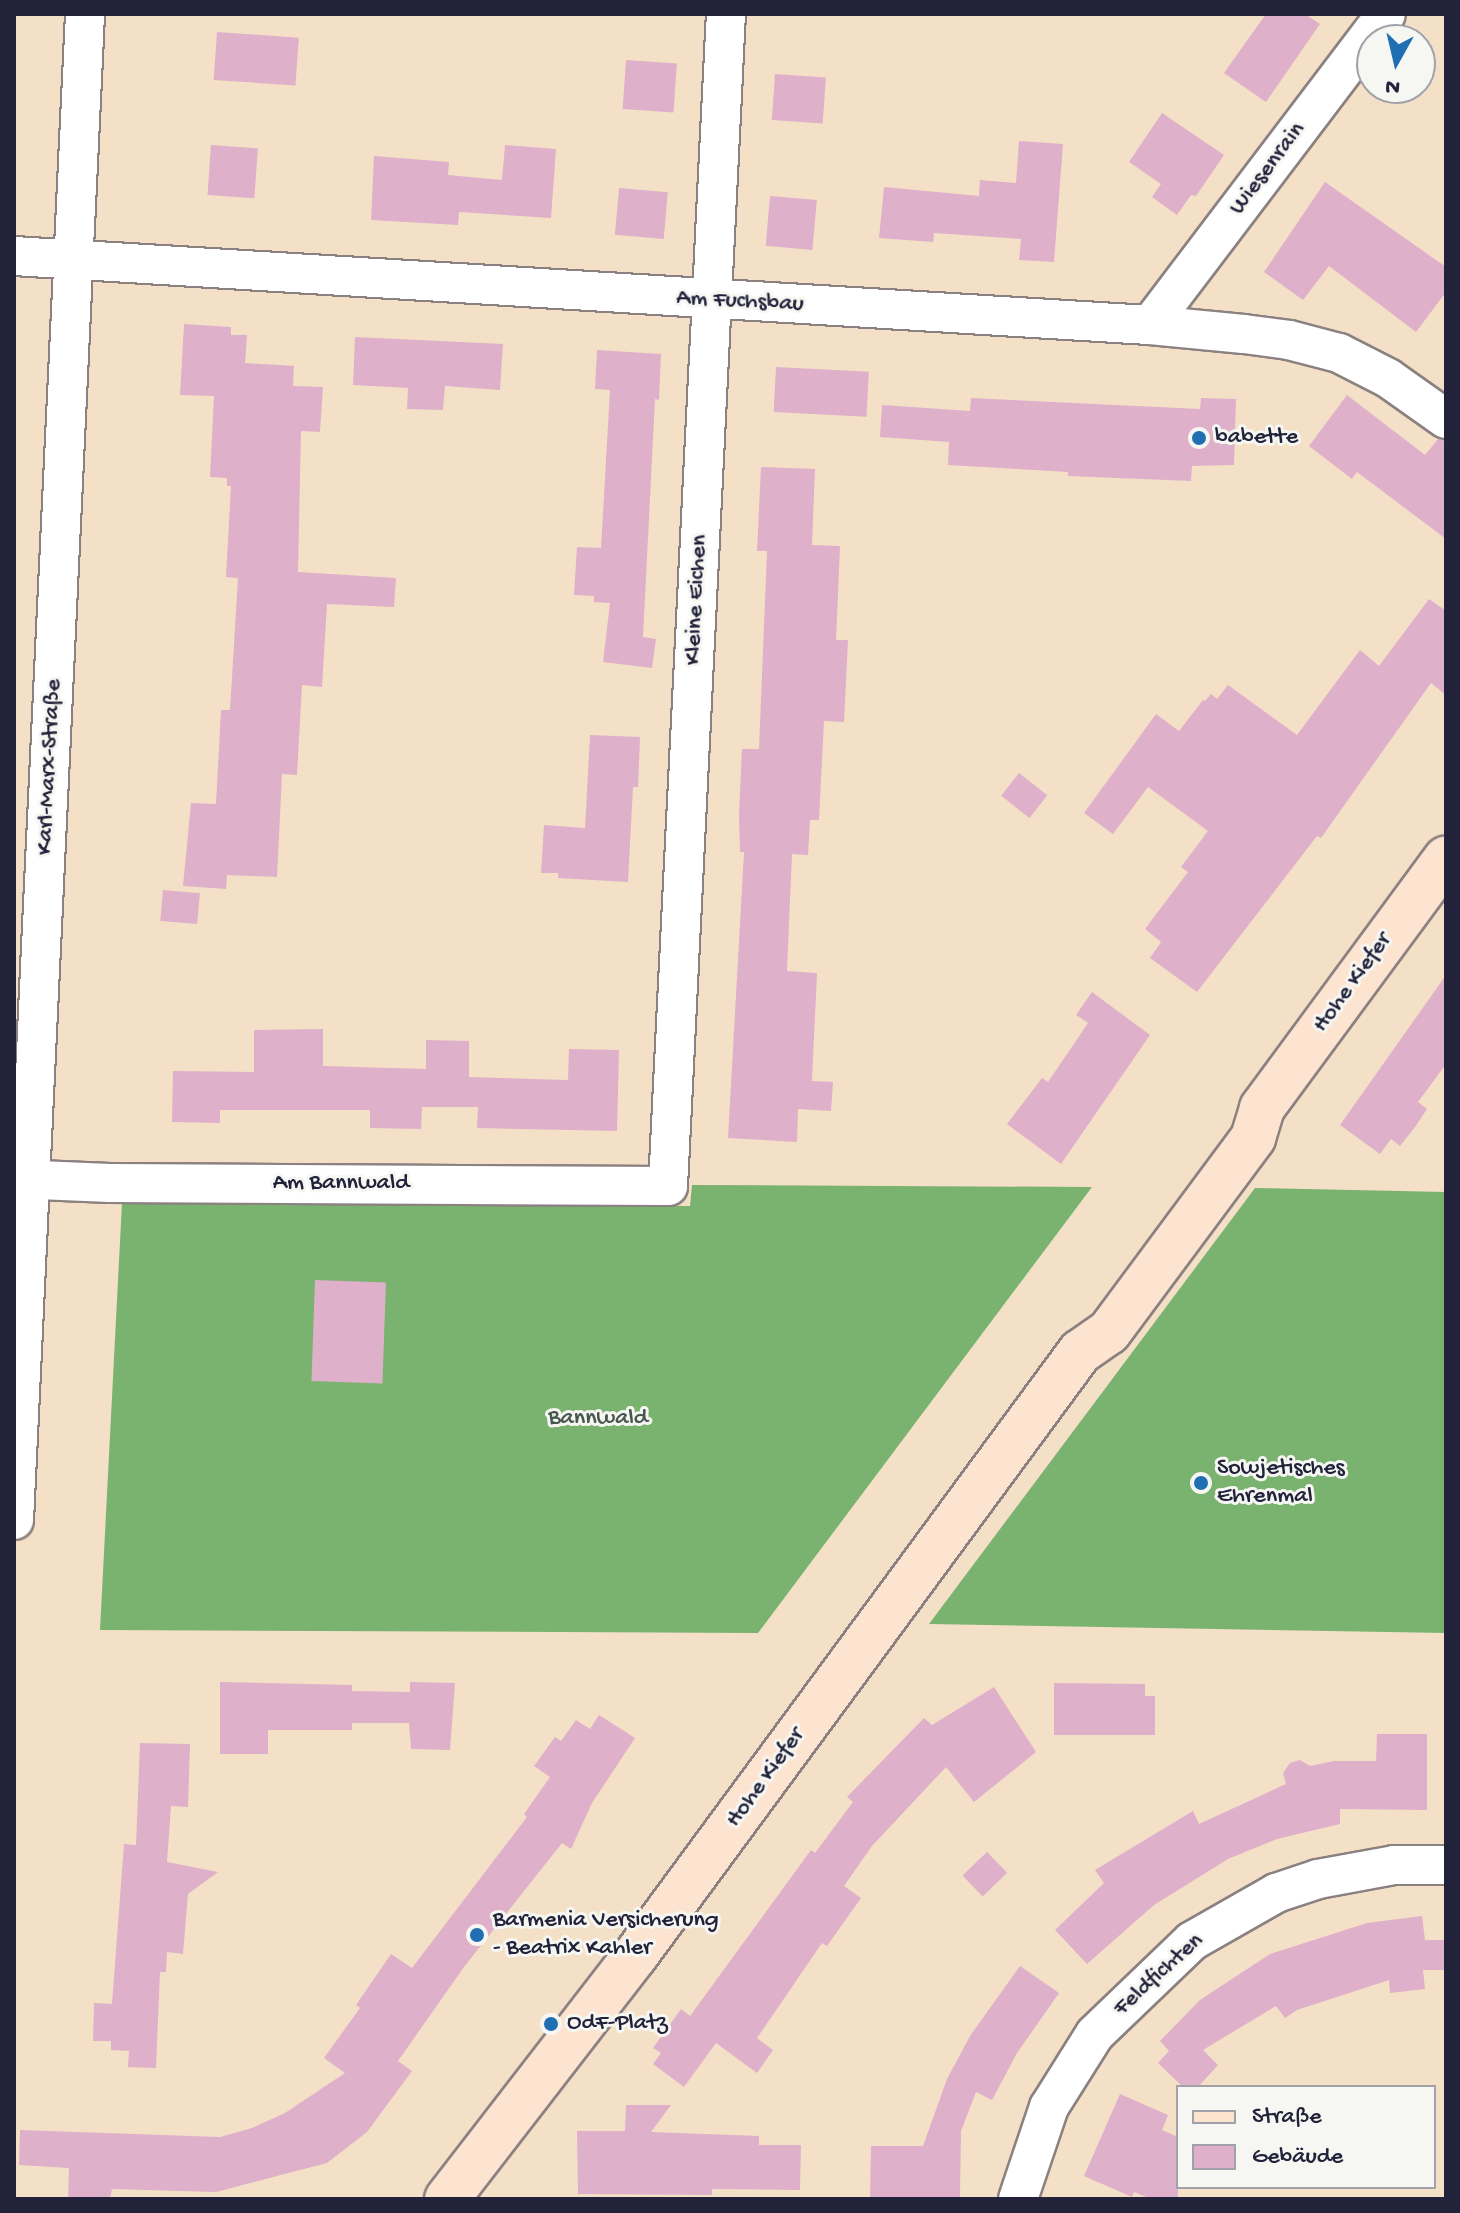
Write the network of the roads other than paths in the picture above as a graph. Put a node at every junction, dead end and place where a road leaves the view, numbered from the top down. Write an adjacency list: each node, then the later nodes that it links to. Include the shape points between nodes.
1 (85, 14): 5 (street, Karl-Marx-Straße)
2 (726, 14): 6 (street, Kleine Eichen)
3 (1386, 14): 7 (street, Wiesenrain)
4 (14, 256): 5 (street, Am Fuchsbau)
5 (73, 259): 6 (street, Am Fuchsbau); 10 (street, Karl-Marx-Straße)
6 (711, 301): 7 (street, Am Fuchsbau); 11 (street, Kleine Eichen)
7 (1150, 325): 8 (street, Am Fuchsbau, via 1289,340 1339,353 1388,378)
8 (1446, 419)
9 (1446, 858): 14 (street, Hohe Kiefer, via 1262,1108 1233,1127 1170,1210 1088,1321 1080,1352 622,1973)
10 (23, 1179): 11 (street, Am Bannwald); 12 (street, Karl-Marx-Straße)
11 (668, 1186)
12 (14, 1520)
13 (1446, 1865): 15 (street, Feldfichten, via 1394,1865 1318,1879 1262,1900 1192,1941 1095,2034 1049,2107)
14 (447, 2199)
15 (1018, 2199)

